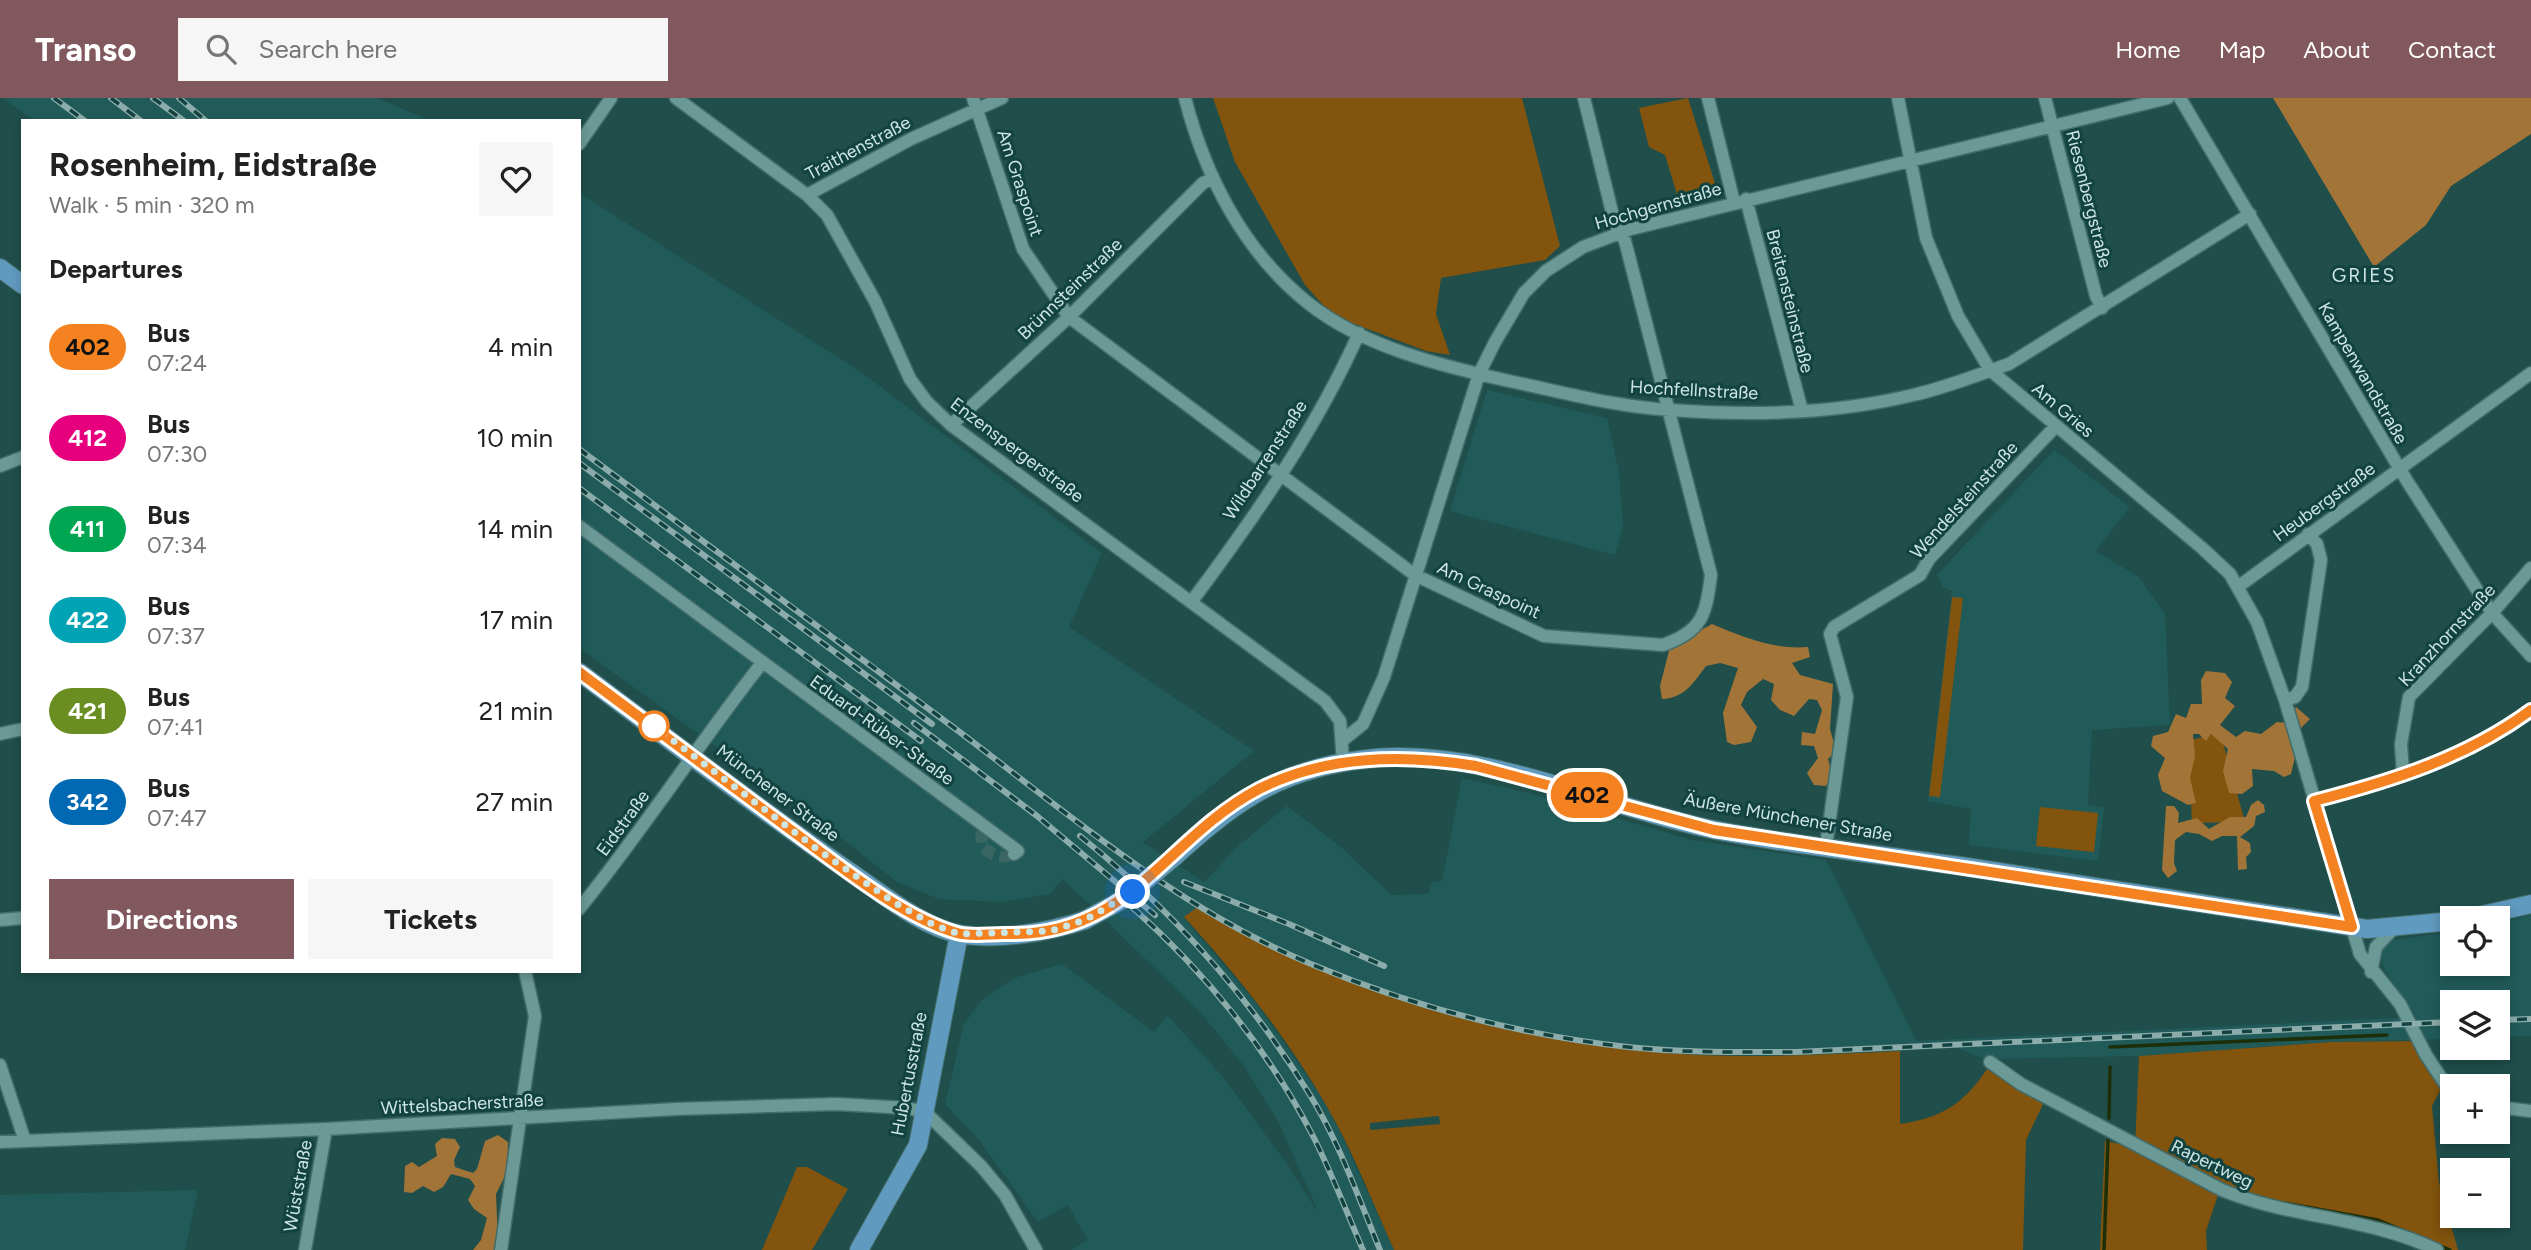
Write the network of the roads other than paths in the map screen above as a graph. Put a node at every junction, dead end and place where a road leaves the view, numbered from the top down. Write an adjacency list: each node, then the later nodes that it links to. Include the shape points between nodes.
1 (611, 98): 13 (street)
2 (676, 98): 16 (street, Enzenspergerstraße)
3 (1002, 98): 11 (street, Traithenstraße)
4 (1185, 98): 15 (street, Hochfellnstraße)
5 (1584, 98): 19 (street, Am Graspoint)
6 (1708, 98): 17 (street, Breitensteinstraße)
7 (1898, 98): 14 (street, Am Gries)
8 (2045, 98): 12 (street, Riesenbergstraße)
9 (2168, 98): 12 (street, Hochgernstraße)
10 (2180, 98): 18 (street, Kampenwandstraße)
11 (975, 103): 16 (street, Traithenstraße); 23 (street, Am Graspoint, via 1023,249)
12 (2052, 125): 14 (street, Hochgernstraße); 22 (street, Riesenbergstraße)
13 (581, 141)
14 (1909, 161): 17 (street, Hochgernstraße); 25 (street, Am Gries, via 1938,272 1972,344)
15 (1212, 179): 23 (street, Brünnsteinstraße); 24 (street, Hochfellnstraße, via 1247,238 1276,274 1310,304)
16 (807, 195): 30 (street, Enzenspergerstraße, via 840,236 910,379)
17 (1740, 200): 19 (street, Hochgernstraße); 29 (street, Breitensteinstraße)
18 (2250, 214): 22 (street, Hochfellnstraße); 34 (street, Kampenwandstraße)
19 (1620, 233): 27 (street, Hochgernstraße, via 1564,258 1524,293); 28 (street, Am Graspoint)
20 (0, 268): 21 (main road)
21 (21, 284)
22 (2102, 307): 25 (street, Hochfellnstraße, via 2009,364)
23 (1069, 317): 30 (street, Brünnsteinstraße); 35 (street, Am Graspoint)
24 (1359, 333): 27 (street, Hochfellnstraße, via 1444,366); 35 (street, Wildbarrenstraße)
25 (1990, 370): 29 (street, Hochfellnstraße, via 1914,395); 31 (street, Am Gries)
26 (2531, 373): 34 (street, Heubergstraße)
27 (1479, 374): 28 (street, Hochfellnstraße, via 1613,403); 39 (street, Hochgernstraße)
28 (1670, 410): 29 (street, Hochfellnstraße); 39 (street, Am Graspoint, via 1711,575 1706,614 1681,639 1663,645 1630,645 1544,636)
29 (1802, 411)
30 (951, 425): 41 (street, Enzenspergerstraße)
31 (2056, 426): 40 (street, Am Gries, via 2202,548); 55 (street, Wendelsteinstraße, via 1920,575 1834,627 1830,634 1847,697)
32 (21, 462): 33 (street)
33 (0, 466)
34 (2399, 469): 37 (street, Heubergstraße); 42 (street, Kampenwandstraße)
35 (1279, 475): 39 (street, Am Graspoint); 41 (street, Wildbarrenstraße)
36 (581, 530): 44 (street, Eduard-Rüber-Straße)
37 (2308, 534): 40 (street, Heubergstraße); 46 (street, via 2317,544 2321,560 2302,687)
38 (2531, 569): 42 (street, Kranzhornstraße)
39 (1415, 575): 50 (street, Hochgernstraße, via 1384,677 1363,724)
40 (2239, 586): 46 (street, Am Gries)
41 (1192, 601): 50 (street, Enzenspergerstraße, via 1325,701 1340,721)
42 (2492, 613): 43 (street, Kampenwandstraße); 53 (street, Kranzhornstraße, via 2409,697 2401,744)
43 (2531, 656)
44 (762, 663): 51 (street); 56 (street, Eduard-Rüber-Straße, via 1018,851)
45 (581, 673): 51 (main road, Münchener Straße)
46 (2286, 700): 54 (street, Am Gries)
47 (2531, 710): 53 (street, via 2471,749)
48 (21, 729): 49 (street)
49 (0, 734)
50 (1343, 740): 52 (street, Enzenspergerstraße)
51 (691, 754): 58 (street, Eidstraße, via 634,841); 65 (main road, Münchener Straße, via 892,901)
52 (1343, 762): 55 (main road, Äußere Münchener Straße, via 1410,758 1476,766 1714,830); 65 (main road, Äußere Münchener Straße, bridge, via 1296,774 1230,807 1122,900 1085,920 1051,931)
53 (2403, 774): 54 (street)
54 (2314, 801): 63 (street, Am Gries)
55 (1826, 846): 63 (main road, Äußere Münchener Straße)
56 (1014, 854)
57 (2531, 904): 59 (main road)
58 (581, 907)
59 (2510, 909)
60 (21, 918): 61 (street)
61 (0, 920)
62 (2440, 923): 64 (main road, Äußere Münchener Straße)
63 (2352, 927): 64 (main road, Äußere Münchener Straße); 66 (street, Am Gries)
64 (2393, 929): 66 (street, via 2376,947)
65 (959, 934): 73 (main road, Hubertusstraße)
66 (2371, 972): 70 (street, Am Gries, via 2400,1004)
67 (525, 973): 74 (street, via 535,1016)
68 (1990, 1062): 82 (street, Rapertweg, via 2021,1084 2221,1190 2255,1204 2376,1226)
69 (0, 1065): 76 (street)
70 (2440, 1076)
71 (2510, 1109): 72 (street)
72 (2531, 1111)
73 (925, 1112): 74 (street, Wittelsbacherstraße, via 836,1104); 80 (main road, Hubertusstraße, via 918,1145); 81 (street, via 1005,1195)
74 (522, 1119): 75 (street, Wittelsbacherstraße); 79 (street)
75 (326, 1129): 76 (street, Wittelsbacherstraße); 78 (street, Wüststraße)
76 (25, 1141): 77 (street, Wittelsbacherstraße)
77 (0, 1142)
78 (305, 1250)
79 (501, 1250)
80 (859, 1250)
81 (1036, 1250)
82 (2437, 1250)

